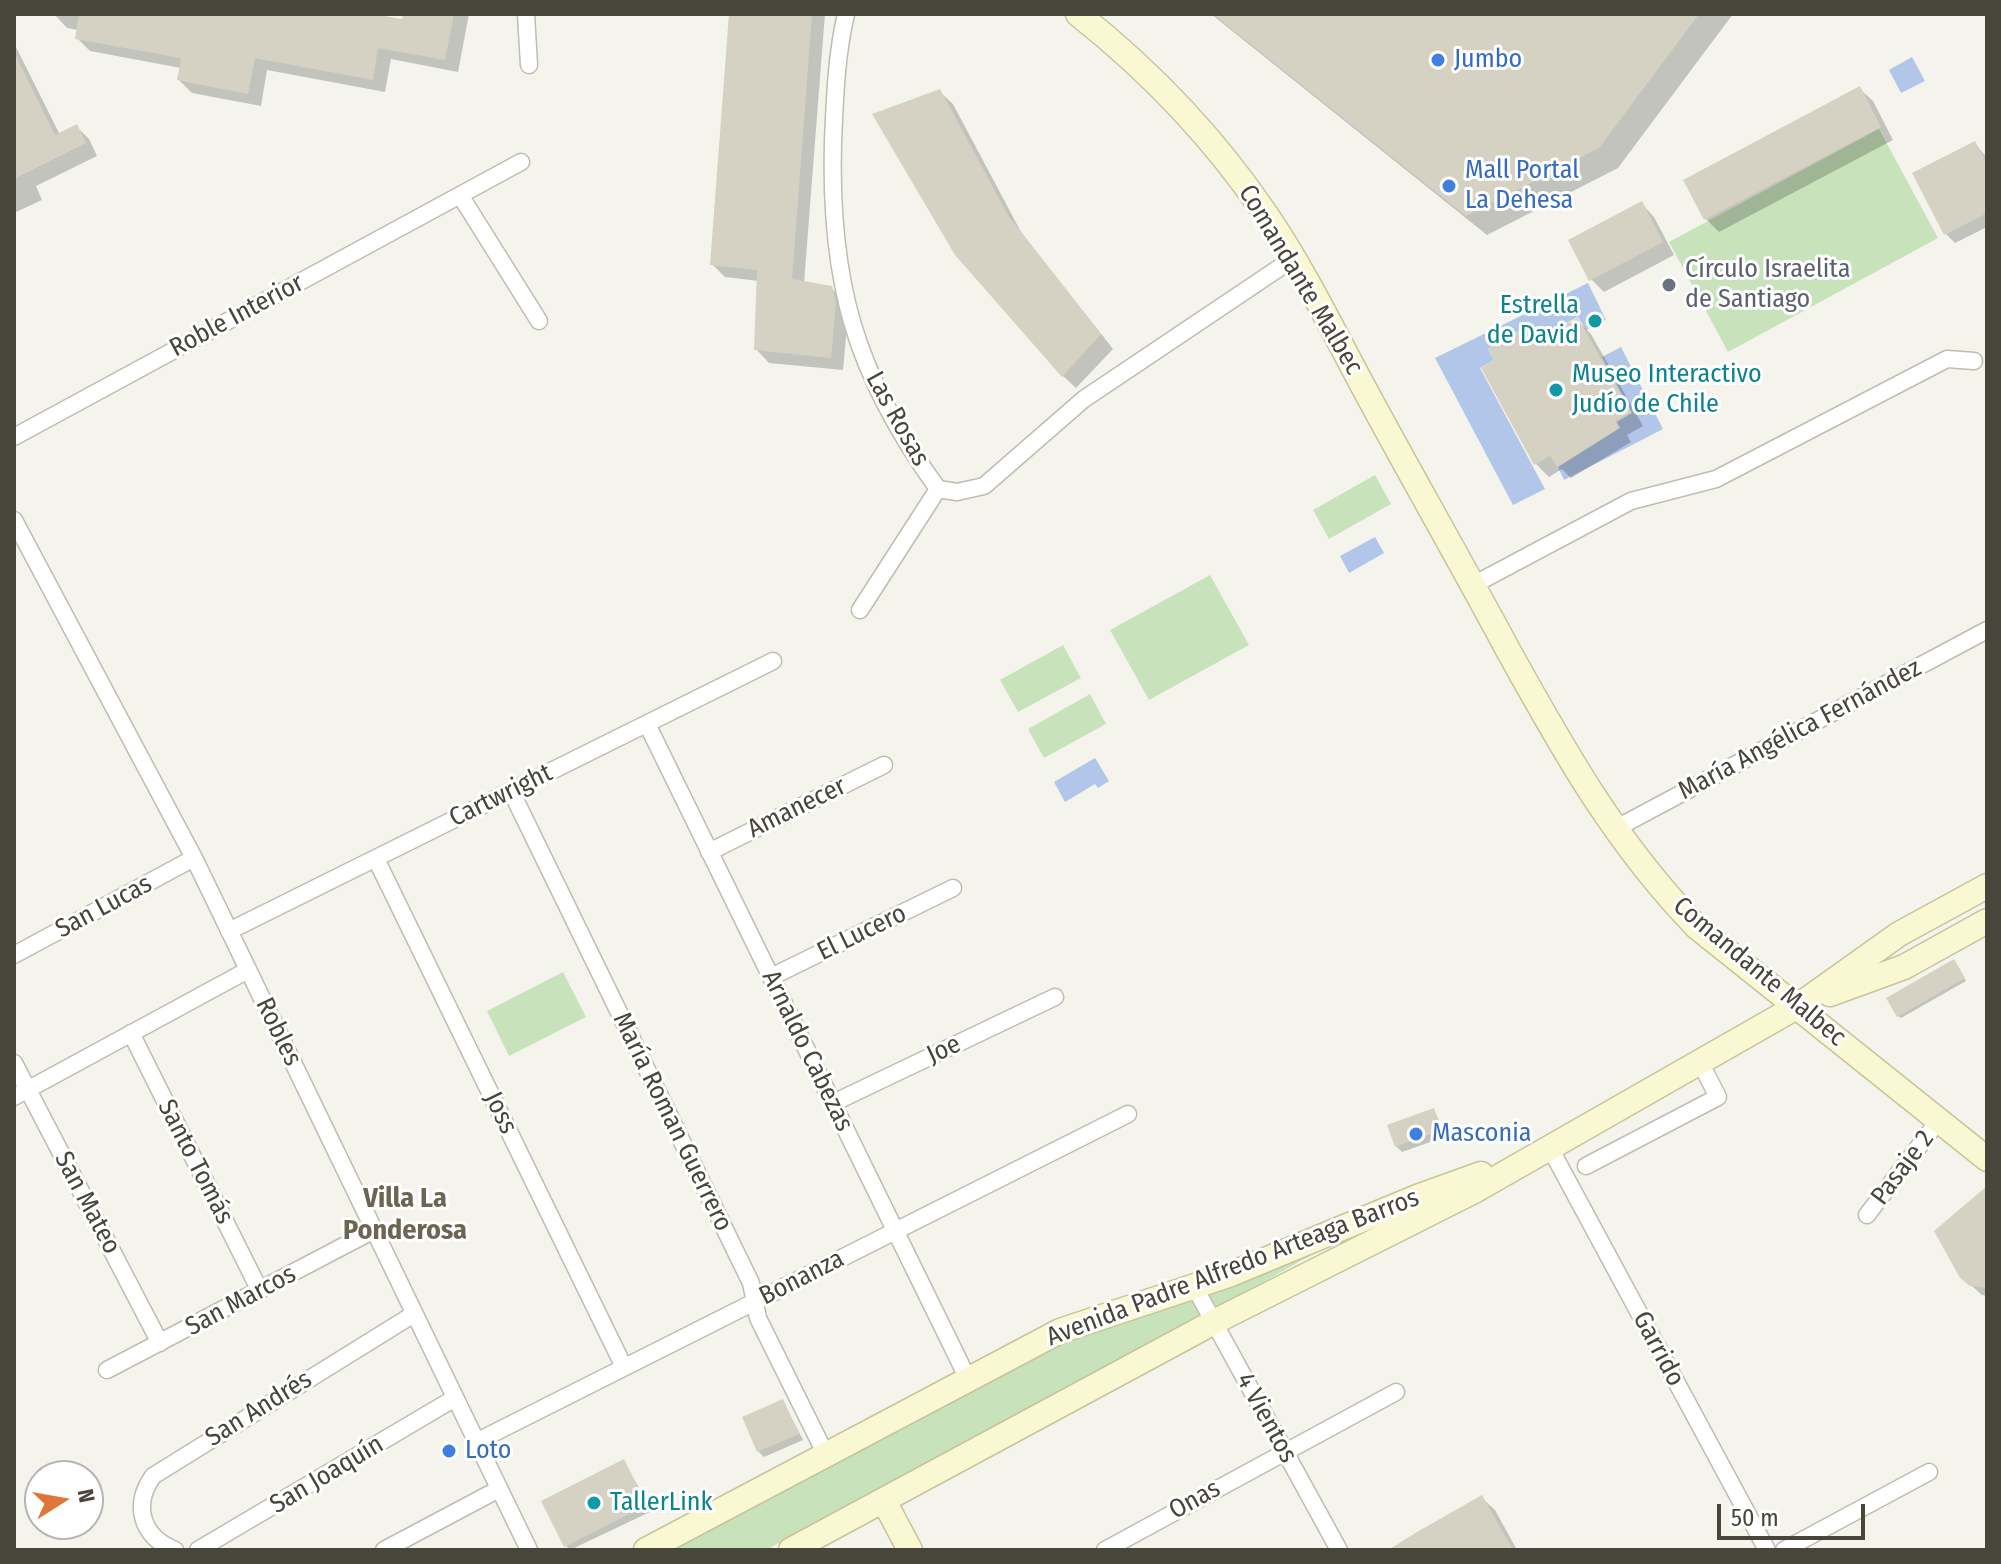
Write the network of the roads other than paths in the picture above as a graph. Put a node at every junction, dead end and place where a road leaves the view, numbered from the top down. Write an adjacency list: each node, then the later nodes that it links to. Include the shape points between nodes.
1 (526, 14): 4 (street)
2 (846, 14): 11 (street, Las Rosas, via 835,66 833,157 842,294 869,374 904,441)
3 (1078, 14): 7 (main road, Comandante Malbec, via 1140,67 1208,138)
4 (529, 65)
5 (521, 162): 6 (street, Roble Interior)
6 (460, 195): 8 (street); 10 (street, Roble Interior)
7 (1294, 258): 11 (street, Las Rosas, via 1084,399 984,486 957,492); 13 (main road, Comandante Malbec)
8 (539, 321)
9 (1974, 361): 13 (street, via 1947,359 1716,479 1631,501)
10 (14, 437)
11 (938, 489): 14 (street)
12 (14, 520): 22 (street, Robles)
13 (1473, 585): 20 (main road, Comandante Malbec)
14 (860, 610)
15 (1987, 630): 20 (street, María Angélica Fernández)
16 (773, 661): 17 (street, Cartwright)
17 (647, 724): 19 (street, Cartwright); 21 (street, Arnaldo Cabezas)
18 (884, 765): 21 (street, Amanecer)
19 (511, 791): 23 (street, Cartwright); 48 (street, María Roman Guerrero, via 751,1283)
20 (1613, 830): 32 (main road, Comandante Malbec, via 1698,928)
21 (709, 852): 30 (street, Arnaldo Cabezas)
22 (194, 858): 27 (street, Robles); 28 (street, San Lucas)
23 (376, 859): 27 (street, Cartwright); 52 (street, Joss)
24 (1987, 886): 32 (main road, Avenida Padre Alfredo Arteaga Barros, via 1899,934)
25 (953, 888): 30 (street, El Lucero)
26 (1987, 921): 32 (main road, Avenida Padre Alfredo Arteaga Barros, via 1904,967)
27 (229, 931): 29 (street, Robles)
28 (14, 955)
29 (248, 970): 33 (street); 44 (street, Robles)
30 (771, 977): 37 (street, Arnaldo Cabezas)
31 (1055, 997): 37 (street, Joe)
32 (1798, 1006): 34 (main road, Avenida Padre Alfredo Arteaga Barros); 39 (main road, Comandante Malbec)
33 (131, 1033): 36 (street); 47 (street, Santo Tomás)
34 (1700, 1062): 40 (main road, Avenida Padre Alfredo Arteaga Barros); 42 (street, via 1718,1097)
35 (14, 1063): 36 (street, San Mateo)
36 (21, 1093): 51 (street, San Mateo)
37 (833, 1103): 45 (street, Arnaldo Cabezas)
38 (1128, 1114): 45 (street, Bonanza)
39 (1939, 1120): 41 (main road, Comandante Malbec); 43 (street, Pasaje 2)
40 (1539, 1153): 46 (main road, Avenida Padre Alfredo Arteaga Barros); 50 (main road, Avenida Padre Alfredo Arteaga Barros); 73 (street, Garrido)
41 (1987, 1159)
42 (1586, 1166)
43 (1867, 1215)
44 (374, 1230): 47 (street, San Marcos); 49 (street, Robles)
45 (895, 1231): 48 (street, Bonanza); 54 (street, Arnaldo Cabezas)
46 (1194, 1286): 50 (street, 4 Vientos); 54 (main road, Avenida Padre Alfredo Arteaga Barros, via 1083,1321)
47 (260, 1291): 51 (street, San Marcos)
48 (755, 1302): 52 (street, Bonanza); 59 (street, María Roman Guerrero, via 758,1318)
49 (414, 1314): 56 (street, Robles); 64 (street, San Andrés, via 153,1476 141,1516 146,1530)
50 (1214, 1322): 58 (street, 4 Vientos); 62 (main road, Avenida Padre Alfredo Arteaga Barros)
51 (160, 1343): 53 (street, San Marcos)
52 (624, 1367): 57 (street, Bonanza)
53 (107, 1370)
54 (968, 1379): 59 (main road, Avenida Padre Alfredo Arteaga Barros)
55 (1396, 1392): 58 (street, Onas)
56 (455, 1398): 57 (street, Robles); 65 (street, San Joaquín)
57 (476, 1442): 61 (street, Robles)
58 (1284, 1450): 71 (street, Onas); 72 (street, 4 Vientos)
59 (826, 1455): 68 (main road, Avenida Padre Alfredo Arteaga Barros)
60 (1929, 1472): 74 (street)
61 (499, 1489): 66 (street); 67 (street, Robles)
62 (884, 1501): 63 (main road, Avenida Padre Alfredo Arteaga Barros); 70 (main road)
63 (820, 1543): 69 (main road, Avenida Padre Alfredo Arteaga Barros)
64 (175, 1550)
65 (198, 1550)
66 (384, 1550)
67 (529, 1550)
68 (646, 1550)
69 (791, 1550)
70 (910, 1550)
71 (1105, 1550)
72 (1339, 1550)
73 (1767, 1550)
74 (1784, 1550)

